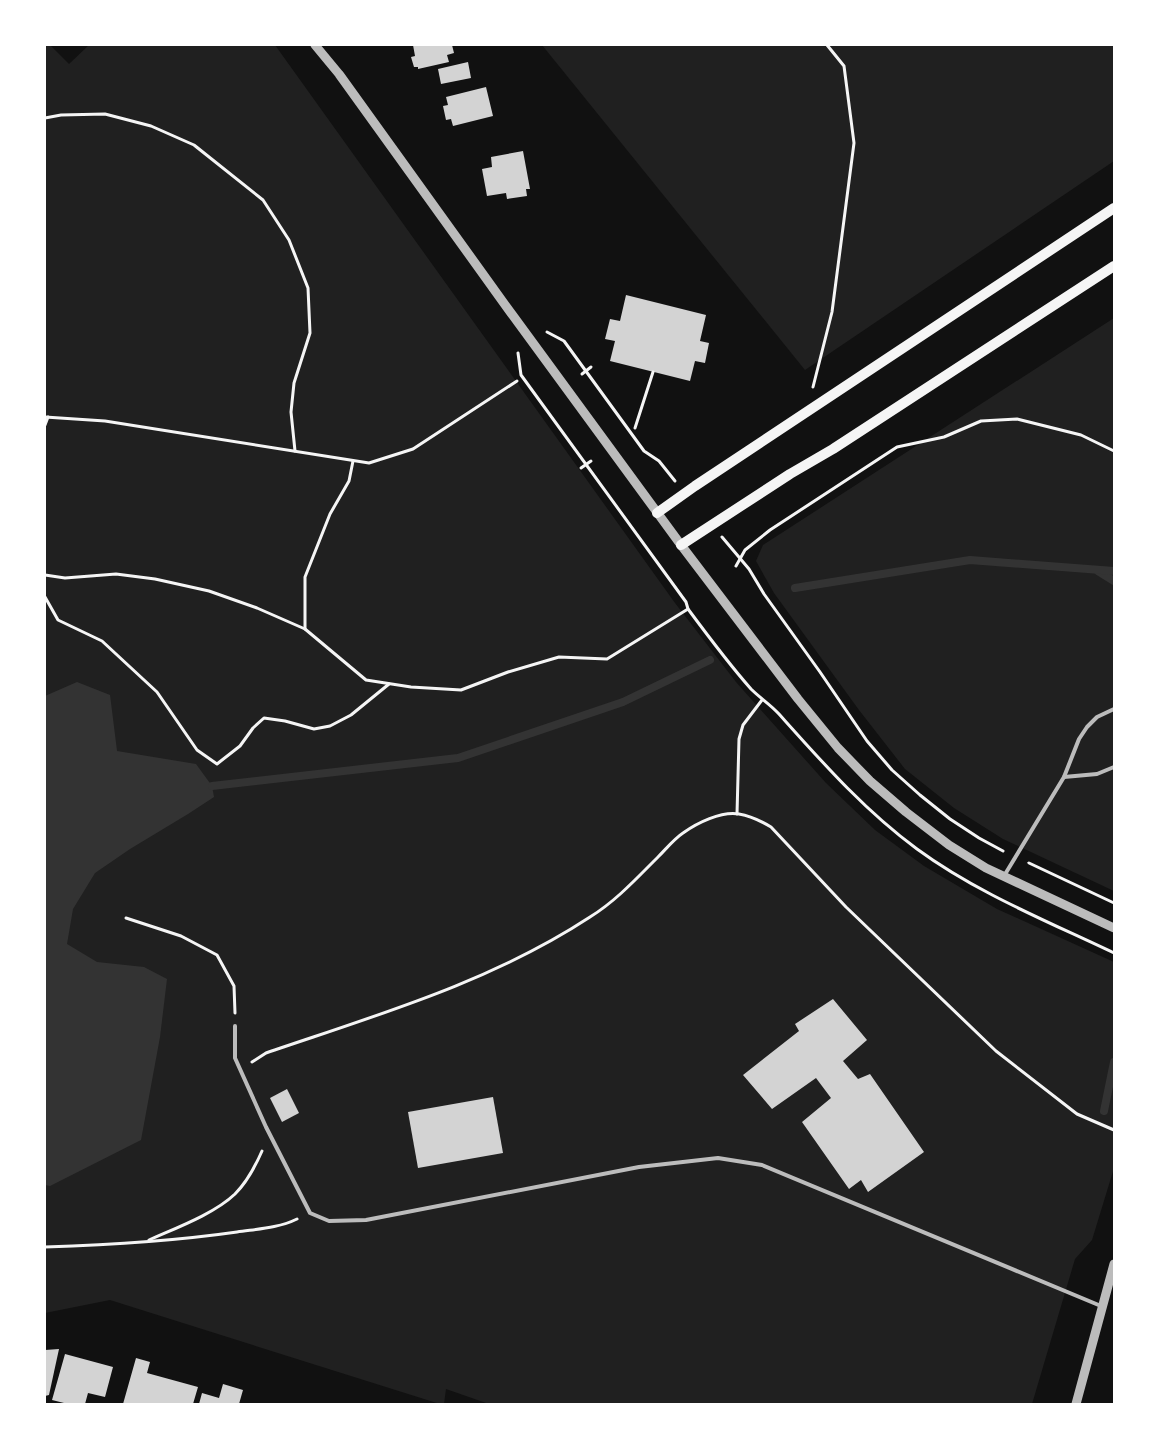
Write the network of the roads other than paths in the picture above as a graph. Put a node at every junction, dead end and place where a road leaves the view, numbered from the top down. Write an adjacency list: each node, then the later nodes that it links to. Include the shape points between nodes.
1 (315, 45): 4 (street, via 340,74)
2 (1114, 208): 4 (main road)
3 (1114, 266): 5 (main road)
4 (658, 513): 5 (street)
5 (681, 544): 9 (street, via 798,699 870,781 949,845)
6 (1114, 709): 8 (lane, via 1097,717 1087,727)
7 (1114, 767): 8 (lane, via 1097,774)
8 (1064, 777): 9 (lane)
9 (1004, 876): 10 (street)
10 (1114, 928)
11 (235, 1026): 13 (lane, via 235,1058 266,1127 310,1213 329,1221 366,1220 639,1167 718,1158 762,1164)
12 (1114, 1264): 13 (street)
13 (1101, 1306): 14 (street)
14 (1076, 1404)

